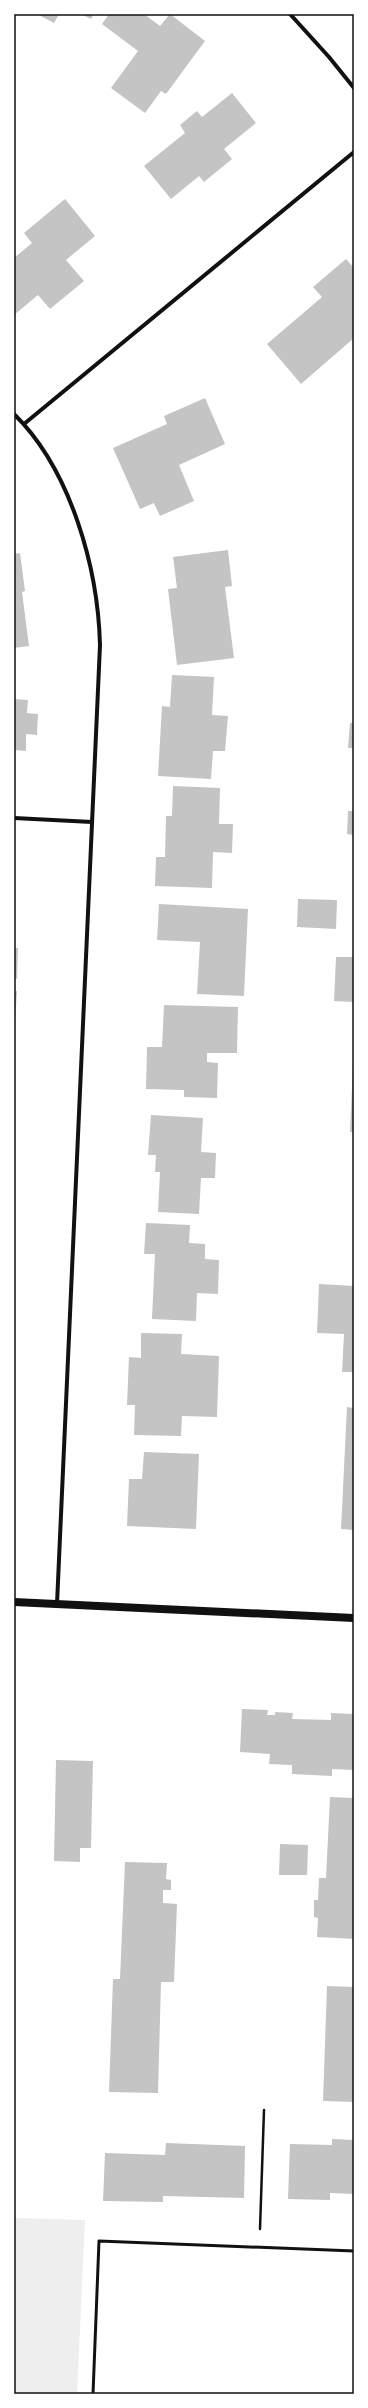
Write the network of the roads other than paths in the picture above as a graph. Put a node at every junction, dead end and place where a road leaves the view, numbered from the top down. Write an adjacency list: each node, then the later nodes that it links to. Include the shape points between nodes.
1 (290, 14): 2 (street)
2 (354, 88)
3 (354, 152): 5 (street)
4 (14, 414): 5 (street)
5 (24, 424): 7 (street, via 65,491 87,549 96,591 100,645)
6 (14, 818): 7 (street)
7 (92, 822): 9 (street)
8 (14, 1602): 9 (main road)
9 (57, 1604): 10 (main road)
10 (354, 1618)
11 (354, 2251): 12 (lane, via 99,2241)
12 (93, 2394)

